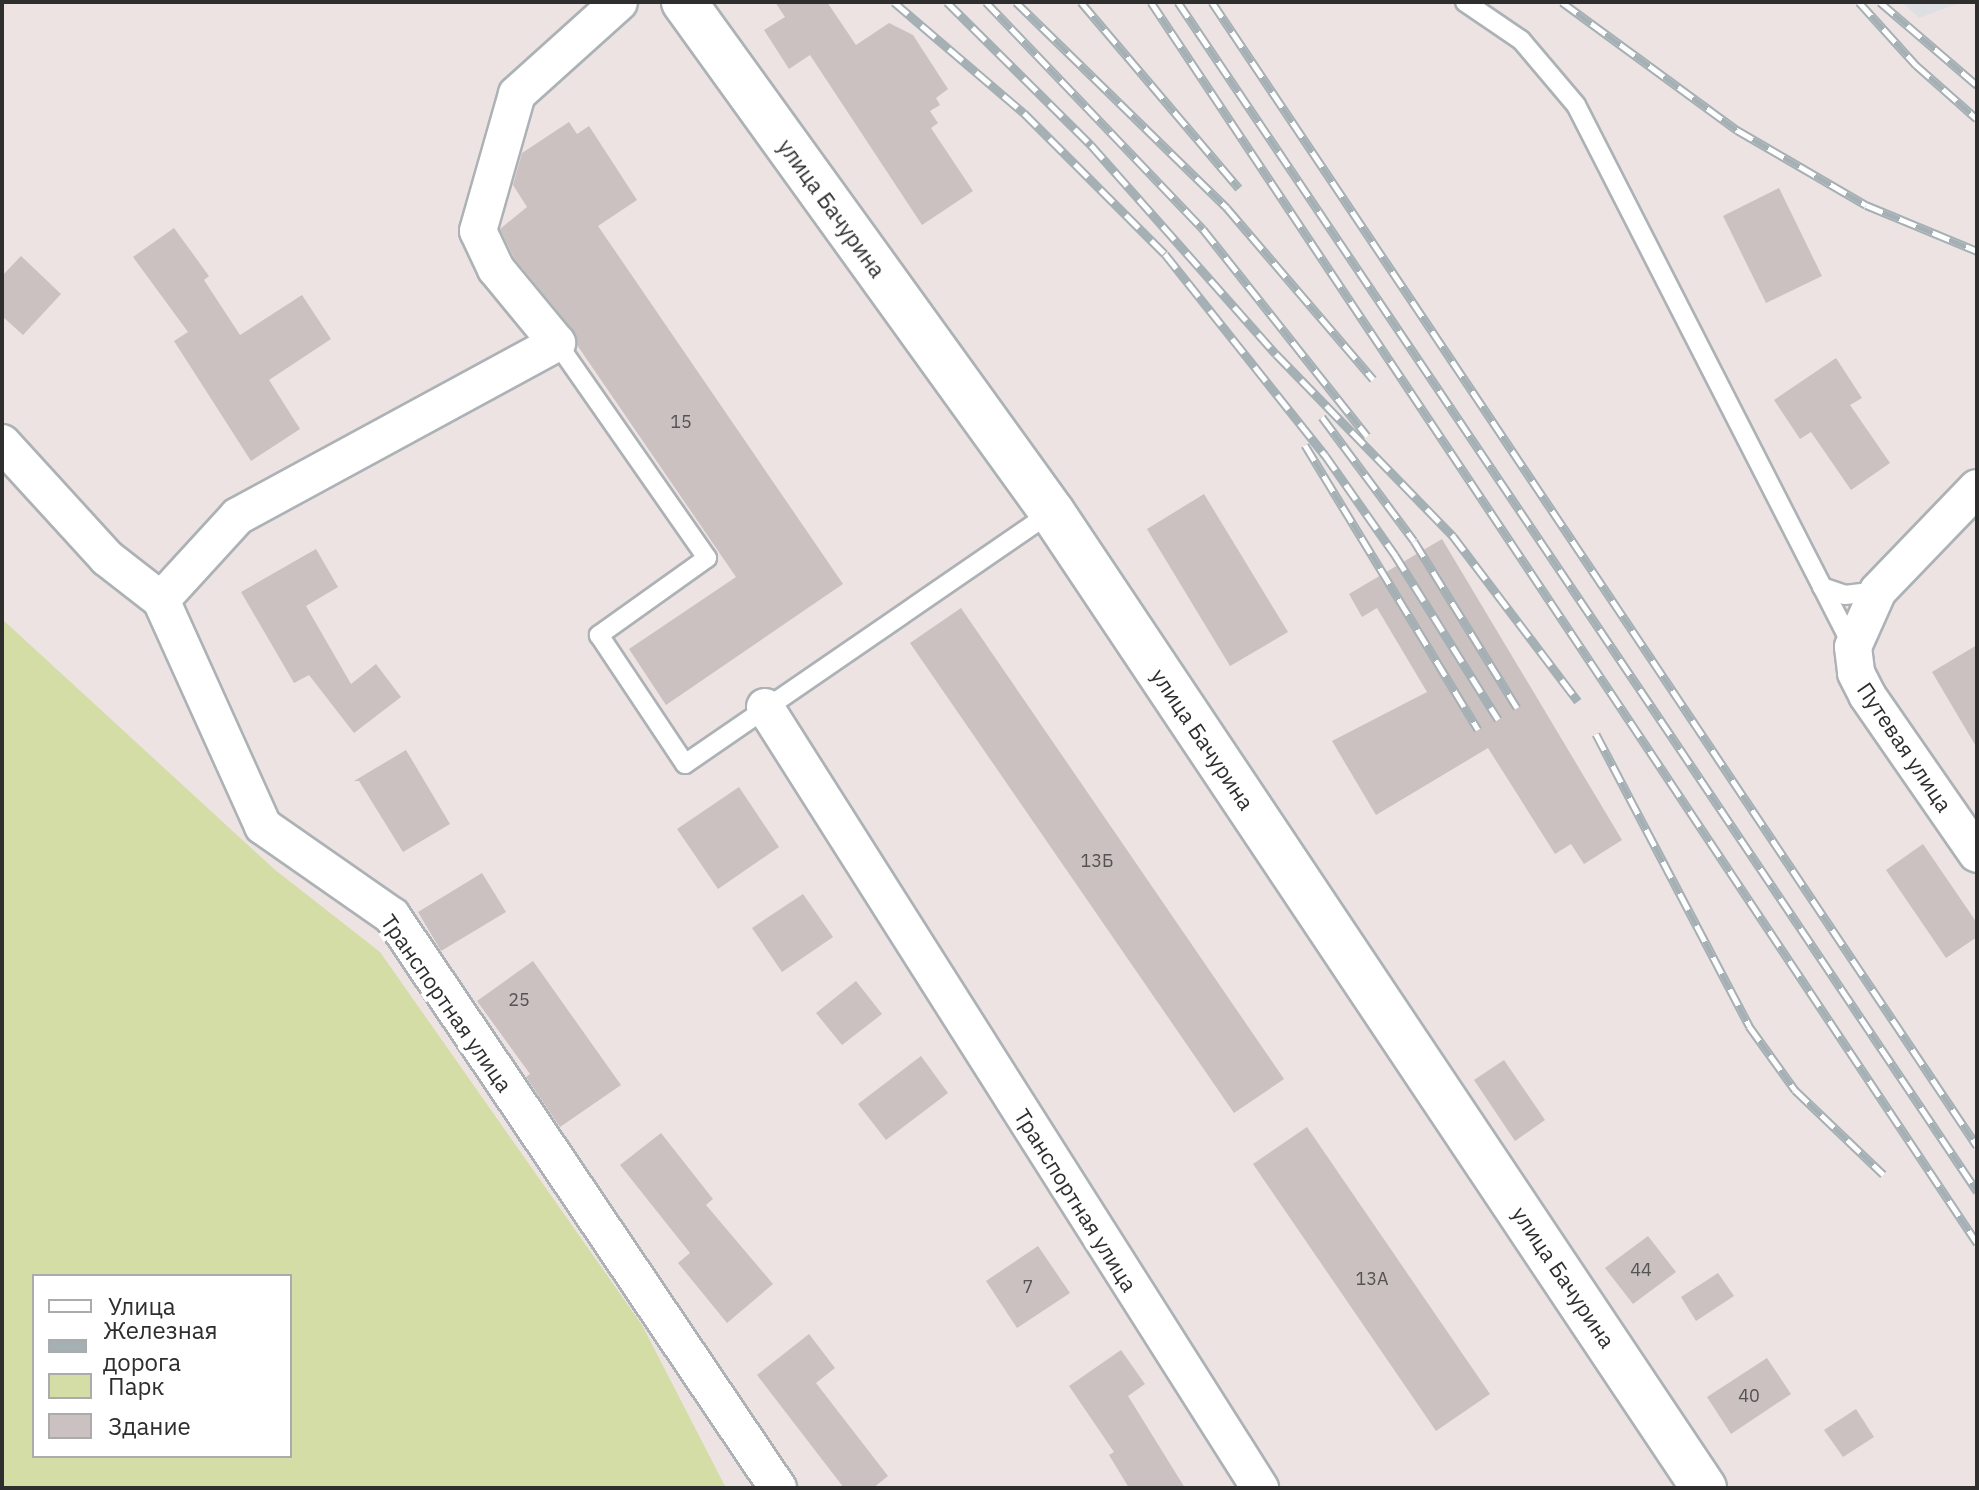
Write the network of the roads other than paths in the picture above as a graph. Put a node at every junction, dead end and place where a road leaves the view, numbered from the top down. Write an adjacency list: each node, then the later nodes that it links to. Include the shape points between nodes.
1 (619, 2): 4 (street, via 517,94 478,231 496,269)
2 (684, 2): 7 (street, улица Бачурина)
3 (1465, 2): 8 (lane, via 1521,40 1576,105)
4 (557, 343): 10 (street, via 238,516); 12 (lane, via 707,558 599,635 685,764)
5 (2, 443): 10 (street, Транспортная улица, via 107,558)
6 (1977, 488): 9 (street)
7 (1052, 512): 12 (lane); 16 (street, улица Бачурина)
8 (1822, 587): 9 (lane, via 1845,595); 11 (lane)
9 (1878, 591): 11 (street)
10 (161, 600): 14 (street, Транспортная улица, via 263,826 392,916)
11 (1853, 647): 13 (street, Путевая улица, via 1856,673 1867,695)
12 (765, 707): 15 (street, Транспортная улица)
13 (1977, 854)
14 (778, 1488)
15 (1260, 1488)
16 (1704, 1488)

